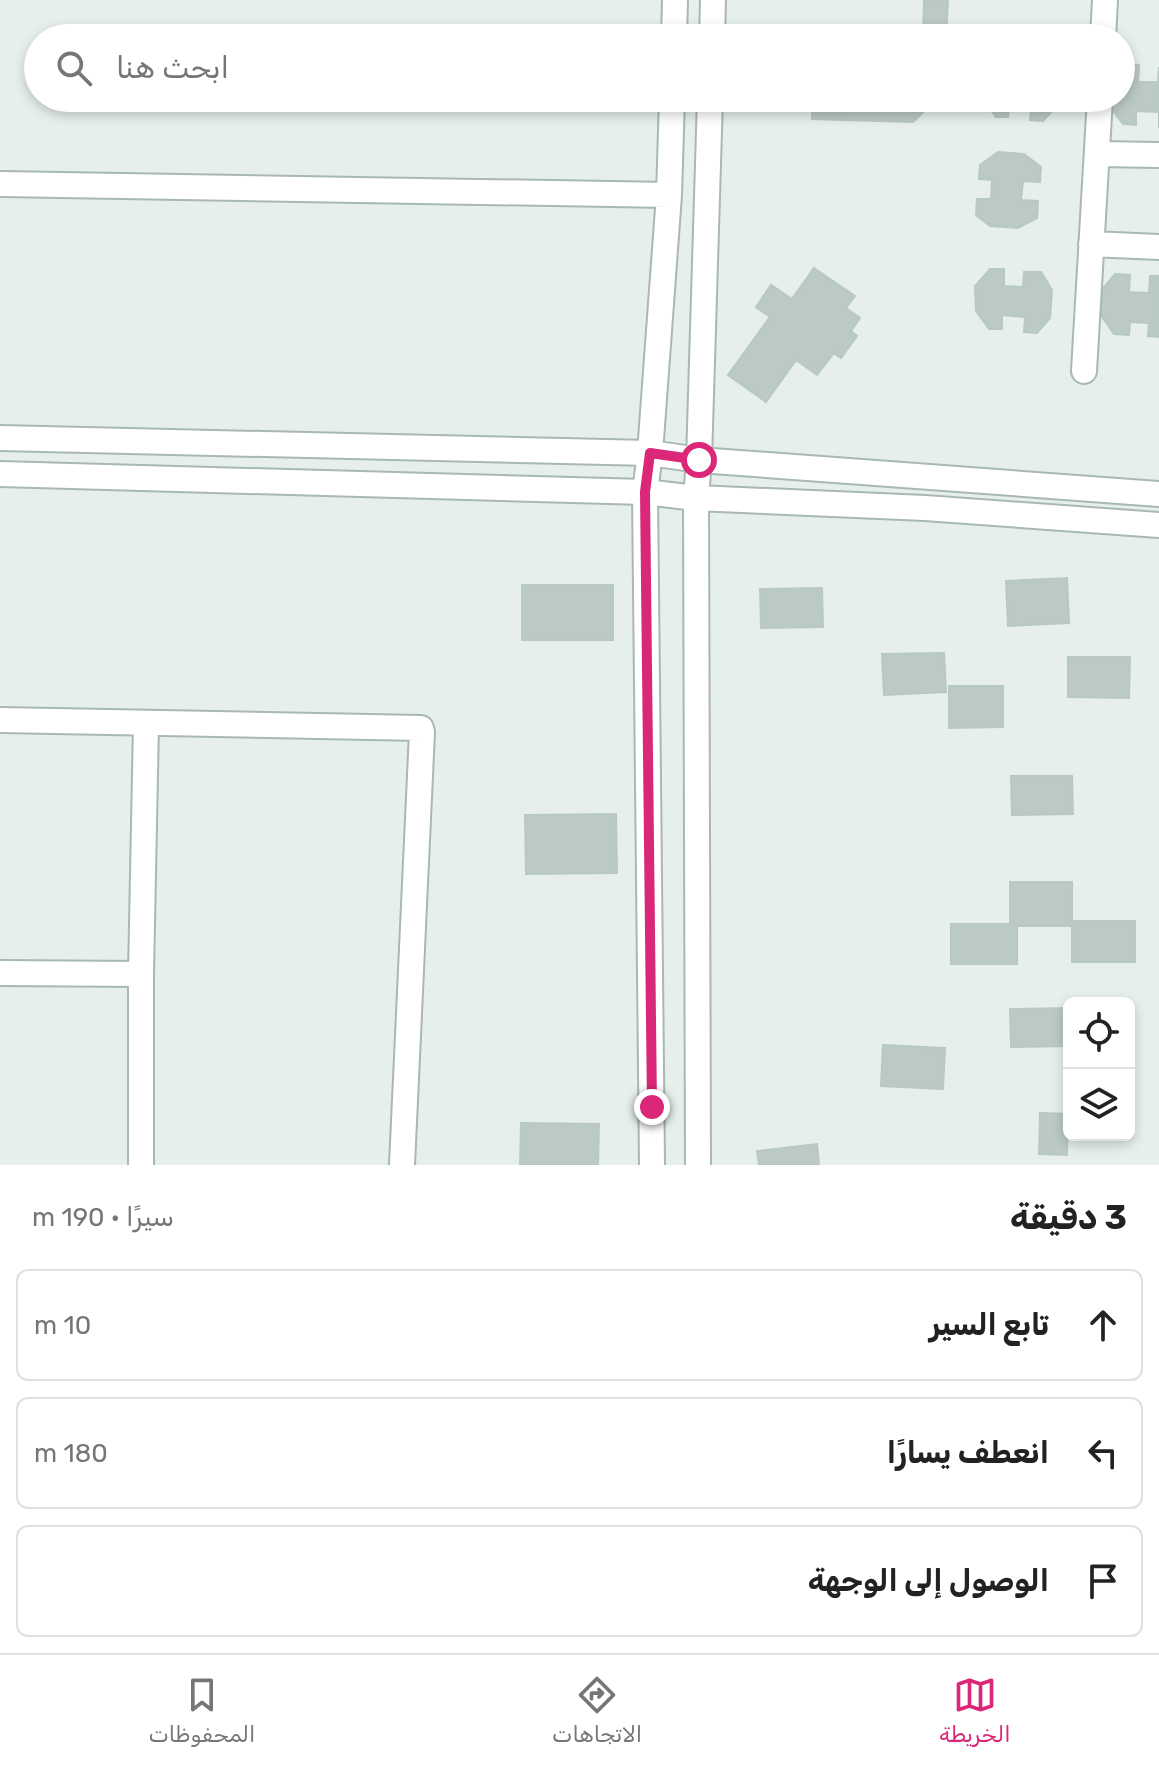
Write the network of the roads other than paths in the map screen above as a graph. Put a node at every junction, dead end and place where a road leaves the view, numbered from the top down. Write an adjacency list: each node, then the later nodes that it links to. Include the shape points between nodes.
1 (675, 0): 5 (street)
2 (686, 0): 3 (street)
3 (713, 0): 6 (street)
4 (1105, 0): 7 (street)
5 (674, 24)
6 (712, 24)
7 (1104, 24)
8 (672, 112): 14 (street)
9 (710, 112): 20 (street)
10 (1099, 112): 11 (street)
11 (1097, 154): 12 (street); 15 (street)
12 (1159, 155)
13 (0, 184): 14 (street)
14 (669, 195): 19 (street)
15 (1091, 244): 16 (street); 17 (street)
16 (1159, 247)
17 (1084, 371)
18 (0, 438): 19 (street)
19 (650, 453): 20 (street); 22 (street)
20 (699, 460): 23 (street); 24 (street)
21 (0, 474): 22 (street)
22 (645, 492): 24 (street); 32 (street)
23 (1159, 494)
24 (696, 498): 25 (street); 33 (street)
25 (1159, 525)
26 (0, 720): 27 (street)
27 (146, 724): 29 (street); 31 (street, via 422,729)
28 (0, 973): 29 (street)
29 (141, 974): 30 (street)
30 (141, 1165)
31 (402, 1165)
32 (652, 1165)
33 (698, 1165)

